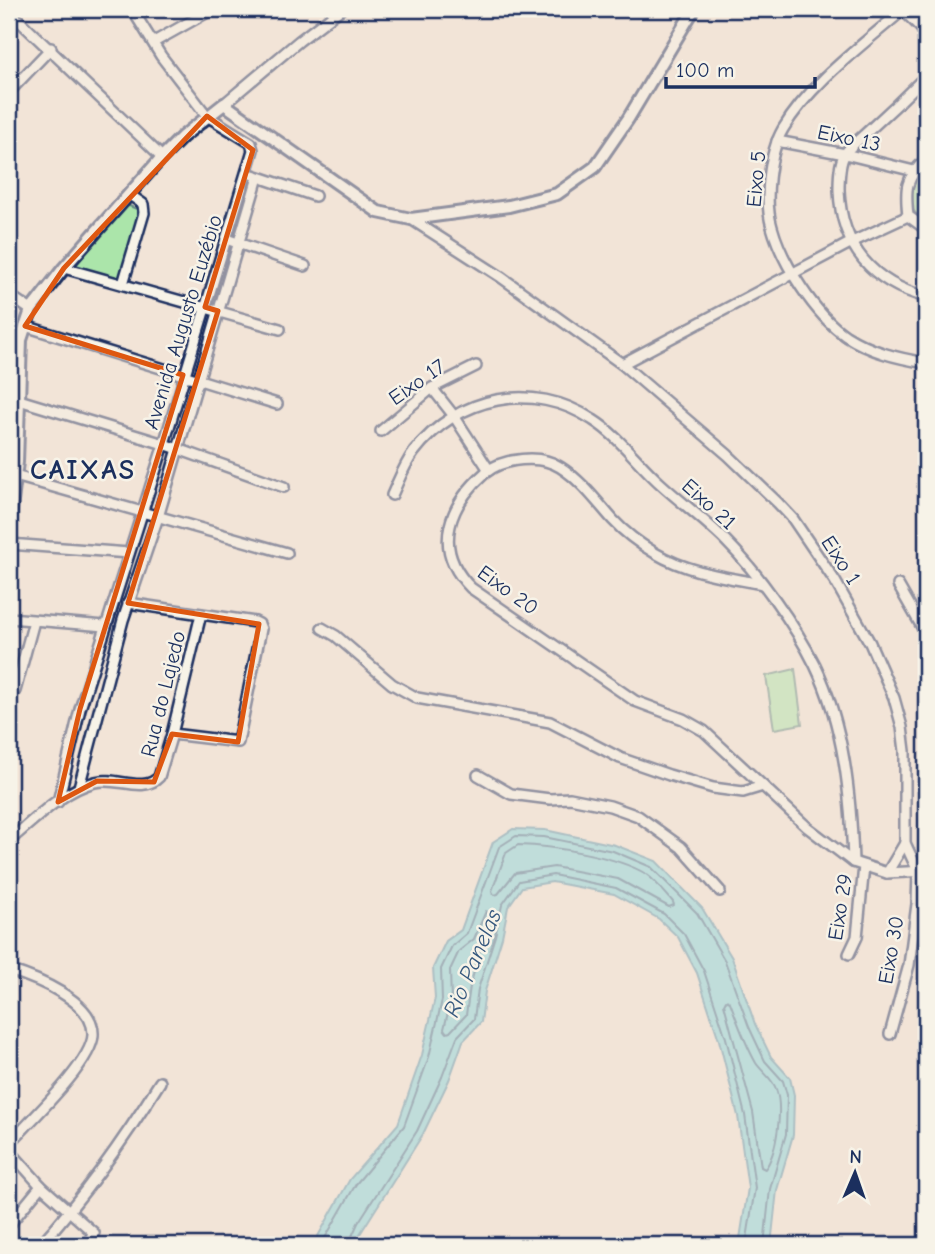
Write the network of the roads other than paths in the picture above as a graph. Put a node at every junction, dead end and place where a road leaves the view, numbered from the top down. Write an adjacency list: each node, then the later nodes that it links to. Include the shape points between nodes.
1 (132, 9): 8 (street)
2 (213, 9): 8 (street)
3 (341, 9): 12 (street)
4 (694, 9): 24 (street, via 595,167 556,194 509,206)
5 (903, 9): 7 (street); 14 (street, Eixo 5, via 815,89)
6 (9, 10): 9 (street)
7 (926, 33)
8 (154, 42): 13 (street)
9 (51, 48): 11 (street); 16 (street)
10 (926, 76): 15 (street)
11 (9, 92)
12 (224, 104): 13 (street); 24 (street, via 378,212)
13 (206, 116): 16 (street); 19 (street, Avenida Augusto Euzébio, via 251,143)
14 (777, 141): 15 (street, Eixo 13); 31 (street, Eixo 5, via 769,187 771,226)
15 (845, 154): 18 (street, Eixo 13); 27 (street, via 839,198)
16 (162, 157): 21 (street)
17 (926, 159): 18 (street)
18 (914, 171): 23 (street, via 907,190)
19 (246, 173): 20 (street); 26 (street, Avenida Augusto Euzébio)
20 (258, 177): 22 (street); 28 (street, Avenida Augusto Euzébio)
21 (130, 195): 30 (street); 32 (street, via 143,204 144,213)
22 (314, 196)
23 (908, 216): 25 (street); 27 (street)
24 (411, 219): 43 (street, Eixo 1)
25 (926, 229)
26 (226, 239): 28 (street); 35 (street, Avenida Augusto Euzébio)
27 (850, 243): 31 (street); 34 (street, via 896,287)
28 (240, 244): 29 (street); 37 (street, Avenida Augusto Euzébio)
29 (305, 266)
30 (64, 268): 32 (street); 36 (street)
31 (793, 273): 42 (street, Eixo 5, via 816,306 844,334 881,353); 43 (street)
32 (123, 284): 35 (street)
33 (9, 295): 36 (street)
34 (926, 297)
35 (205, 307): 37 (street); 45 (street, Avenida Augusto Euzébio)
36 (31, 310): 38 (street)
37 (218, 311): 39 (street); 46 (street, Avenida Augusto Euzébio)
38 (25, 326): 40 (street); 45 (street)
39 (281, 329)
40 (21, 340): 41 (street); 48 (street)
41 (9, 342)
42 (926, 363)
43 (622, 364): 81 (street, Eixo 1, via 778,503 835,581 870,643 902,727)
44 (476, 366): 47 (street, Eixo 17)
45 (183, 375): 46 (street); 52 (street, Avenida Augusto Euzébio)
46 (197, 380): 49 (street); 53 (street, Avenida Augusto Euzébio)
47 (432, 388): 50 (street); 51 (street, Eixo 17)
48 (14, 401): 52 (street); 54 (street)
49 (276, 404)
50 (454, 416): 55 (street); 58 (street, Eixo 21, via 415,451); 65 (street, Eixo 21, via 477,404 508,399 542,400 573,408 604,428 727,542)
51 (381, 431)
52 (164, 444): 53 (street); 59 (street, Avenida Augusto Euzébio)
53 (178, 450): 57 (street); 60 (street, Avenida Augusto Euzébio)
54 (13, 462): 56 (street)
55 (489, 470): 65 (street, Eixo 20, via 513,461 558,465 615,522 654,552 688,568); 77 (street, Eixo 20, via 462,497 449,528 449,551 458,575 635,701 705,731)
56 (15, 476): 59 (street); 61 (street)
57 (284, 486)
58 (392, 495)
59 (141, 512): 60 (street); 63 (street, Avenida Augusto Euzébio)
60 (158, 517): 64 (street); 67 (street, Avenida Augusto Euzébio)
61 (9, 525)
62 (9, 544): 63 (street)
63 (129, 553): 71 (street, Avenida Augusto Euzébio)
64 (286, 553)
65 (762, 584): 82 (street, Eixo 21, via 803,642 831,702 844,768)
66 (898, 585): 73 (street)
67 (128, 603): 68 (street); 78 (street, Avenida Augusto Euzébio)
68 (201, 614): 75 (street, Rua do Lajedo); 75 (street, via 255,622 261,629 239,743)
69 (9, 618): 70 (street)
70 (34, 621): 71 (street); 74 (street)
71 (105, 626): 79 (street, Avenida Augusto Euzébio)
72 (322, 628): 77 (street, via 416,698 550,722 620,758 713,788 743,792)
73 (926, 634)
74 (15, 691)
75 (172, 734): 78 (street, Rua do Lajedo, via 159,777 150,784 106,780)
76 (478, 775): 86 (street, via 511,794 570,798 638,816 681,847)
77 (763, 786): 82 (street, Eixo 20)
78 (79, 787): 79 (street, Rua do Lajedo)
79 (58, 802): 80 (street, Rua do Lajedo)
80 (9, 839)
81 (905, 843): 84 (street); 85 (street)
82 (853, 862): 83 (street)
83 (864, 866): 85 (street); 87 (street, Eixo 29, via 860,920)
84 (922, 871): 85 (street); 89 (street, Eixo 30, via 909,965)
85 (887, 873)
86 (720, 891)
87 (849, 954)
88 (9, 970): 91 (street, via 44,982 68,998 88,1018 94,1038 68,1081)
89 (890, 1034)
90 (160, 1082): 94 (street, via 123,1142)
91 (9, 1144)
92 (9, 1150): 93 (street)
93 (41, 1186): 94 (street); 95 (street)
94 (70, 1211): 96 (street); 97 (street, via 94,1233)
95 (9, 1225)
96 (40, 1245)
97 (86, 1245)

